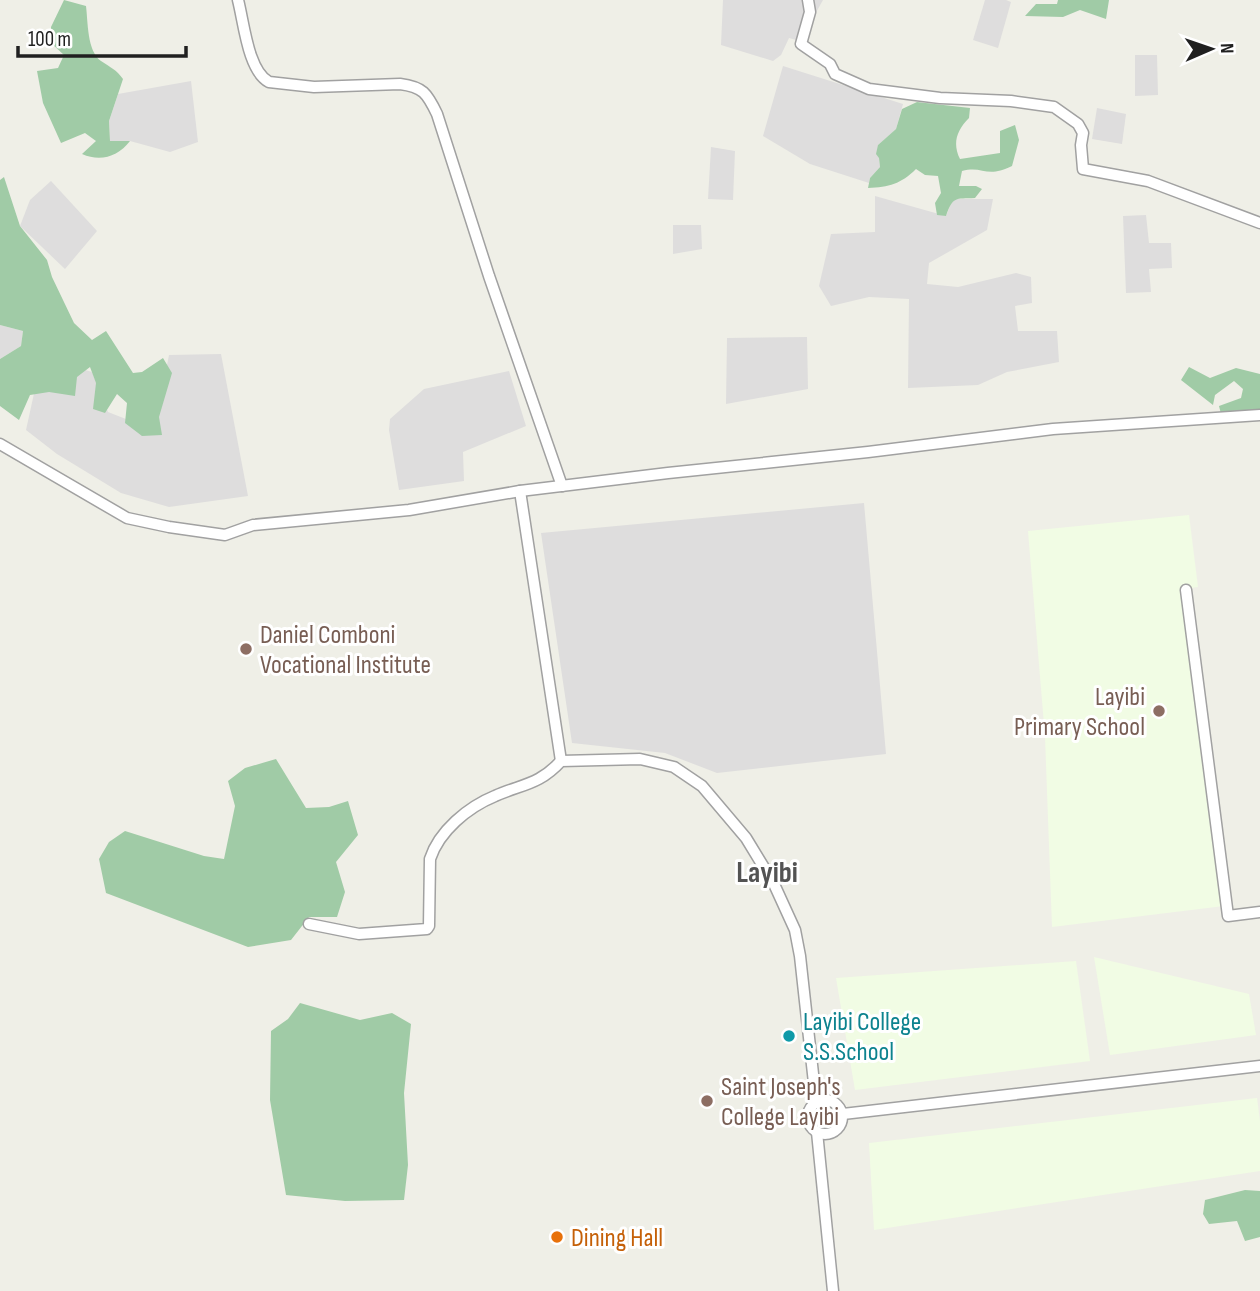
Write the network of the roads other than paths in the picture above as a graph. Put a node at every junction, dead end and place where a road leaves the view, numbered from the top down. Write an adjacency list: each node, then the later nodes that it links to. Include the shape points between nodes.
1 (238, 0): 6 (street, via 254,65 263,79 314,87 412,85 429,97)
2 (808, 0): 3 (street, via 810,12 801,44 848,81 940,98 1055,107 1083,133 1083,169 1148,181)
3 (1260, 223)
4 (1260, 415): 6 (street, via 1054,429)
5 (0, 444): 7 (street, via 131,519 225,536 253,524 409,510)
6 (562, 486): 7 (street)
7 (520, 491): 9 (street)
8 (1186, 590): 10 (street, via 1228,916)
9 (561, 761): 11 (street, via 548,775 473,808 444,835 430,859 427,929 359,934); 13 (street, via 640,759 674,768 702,786 746,838 795,930)
10 (1260, 912)
11 (309, 925)
12 (1260, 1066): 14 (street)
13 (816, 1101): 14 (street, via 827,1099); 15 (street, via 808,1118)
14 (843, 1114): 15 (street, via 832,1133)
15 (817, 1132): 16 (street)
16 (833, 1291)

